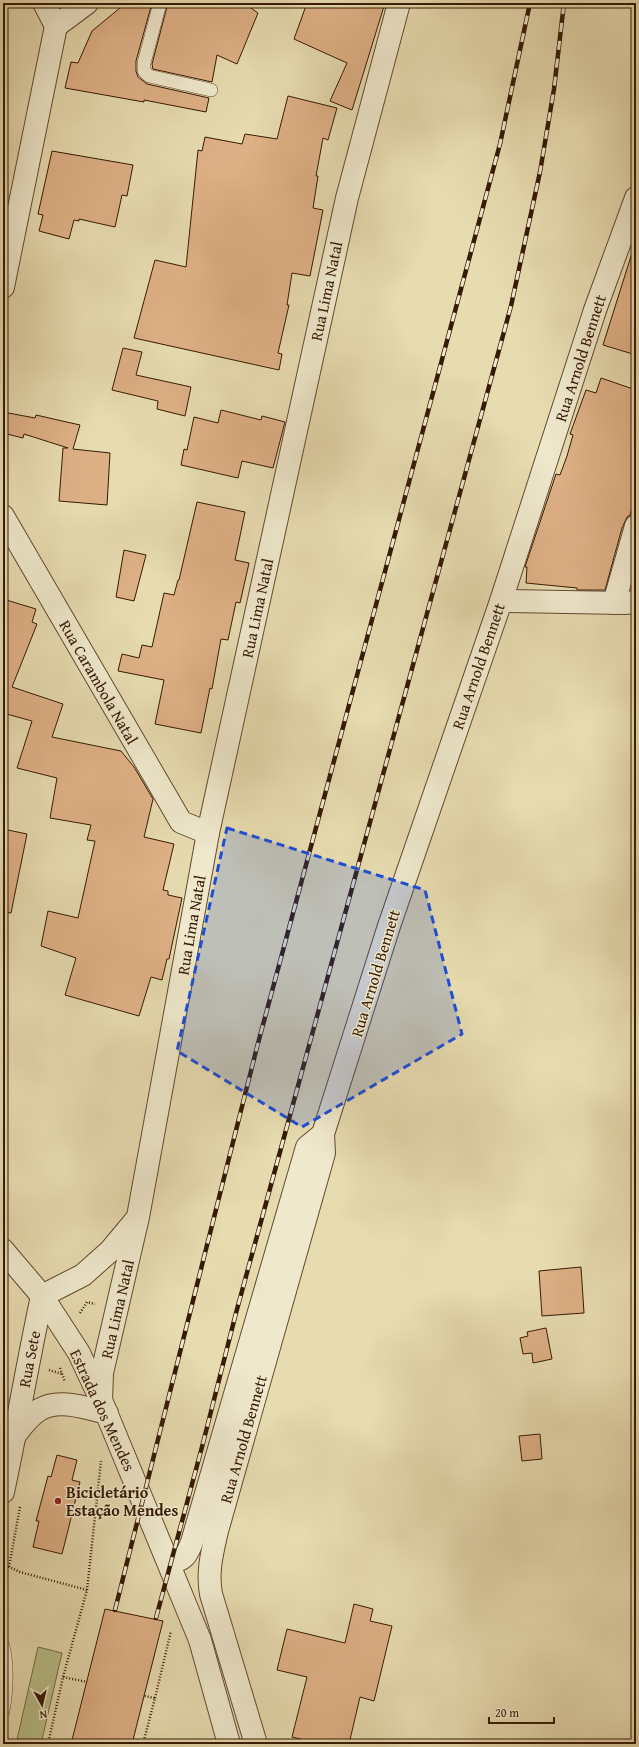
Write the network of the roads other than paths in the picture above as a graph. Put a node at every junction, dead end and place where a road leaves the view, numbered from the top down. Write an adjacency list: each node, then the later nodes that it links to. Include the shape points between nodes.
1 (44, 3): 5 (street)
2 (87, 3): 5 (street)
3 (160, 3): 6 (lane, via 144,71 149,76)
4 (399, 3): 14 (street, Rua Lima Natal, via 347,198)
5 (56, 26): 8 (street)
6 (211, 90)
7 (636, 198): 11 (street, Rua Arnold Bennett, via 595,310)
8 (3, 287)
9 (3, 516): 14 (street, Rua Carambola Natal, via 181,822)
10 (636, 526): 13 (street)
11 (501, 601): 13 (street); 15 (street, Rua Arnold Bennett, via 389,926)
12 (636, 602): 13 (street)
13 (614, 603)
14 (208, 833): 16 (street, Rua Lima Natal)
15 (323, 1134): 22 (street, Rua Arnold Bennett, via 307,1147 192,1542 185,1557 180,1561); 26 (street, Rua Arnold Bennett, via 324,1153 219,1523 209,1567 211,1594)
16 (138, 1217): 18 (street, Rua Lima Natal, via 110,1251 83,1275); 19 (street, Rua Lima Natal, via 102,1373)
17 (3, 1250): 18 (street, Estrada dos Mendes)
18 (42, 1296): 19 (street, Estrada dos Mendes, via 80,1353); 20 (street, Rua Sete)
19 (104, 1407): 20 (street, via 61,1404 48,1406 28,1420); 22 (street, Estrada dos Mendes)
20 (15, 1435): 21 (street, Rua Sete)
21 (12, 1496)
22 (168, 1560): 25 (street, Estrada dos Mendes, via 200,1640)
23 (3, 1646): 24 (lane, via 7,1662 7,1687)
24 (3, 1711)
25 (229, 1744)
26 (256, 1744)

